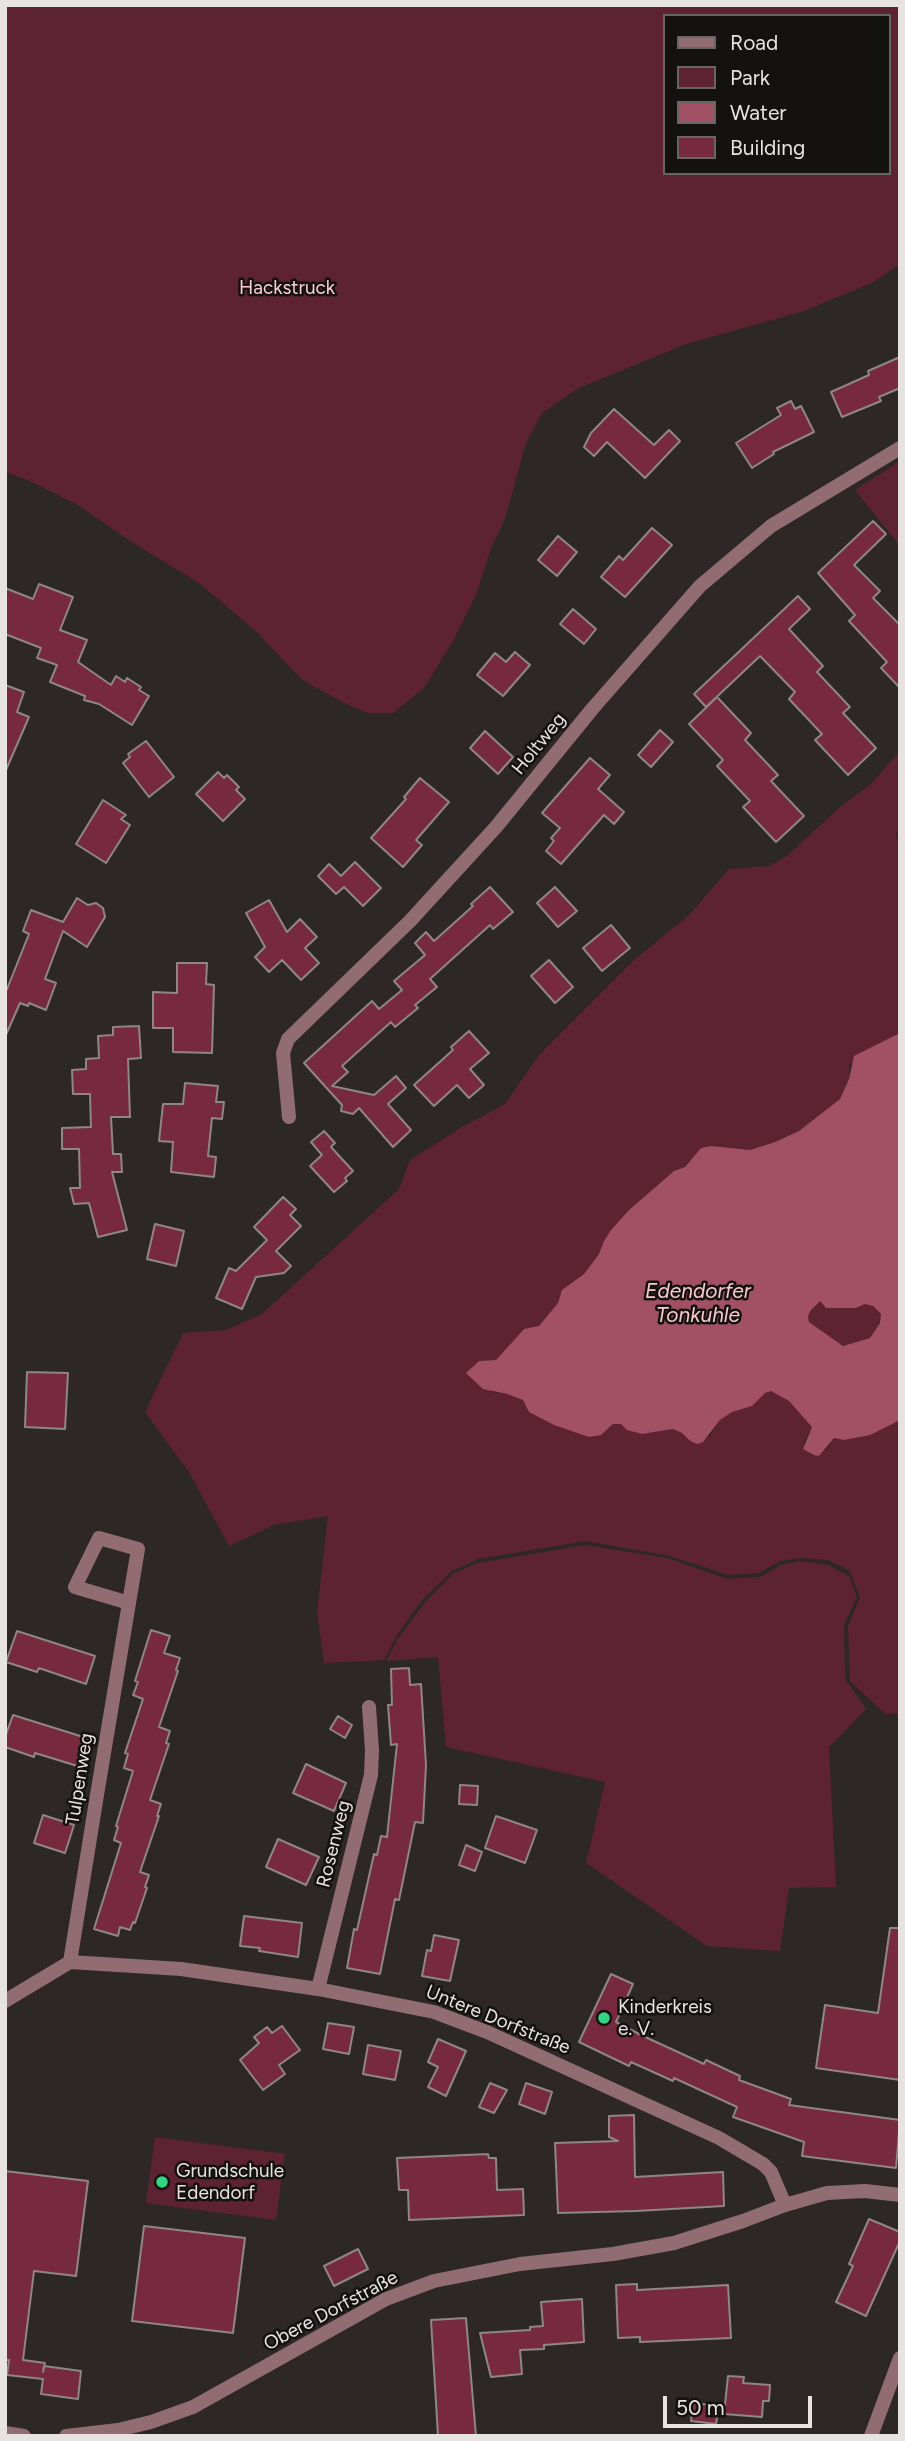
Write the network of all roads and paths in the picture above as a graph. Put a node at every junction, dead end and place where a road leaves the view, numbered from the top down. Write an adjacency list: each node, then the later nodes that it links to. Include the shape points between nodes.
1 (900, 447): 2 (street, Holtweg, via 777,522 700,586 440,889 288,1039 282,1053)
2 (289, 1117)
3 (129, 1603): 3 (street, Tulpenweg, via 75,1587 99,1538 138,1549); 5 (street, Tulpenweg)
4 (369, 1707): 6 (street, Rosenweg, via 372,1750 368,1788)
5 (70, 1962): 6 (street, Untere Dorfstraße, via 181,1969); 7 (street)
6 (318, 1989): 9 (street, Untere Dorfstraße, via 412,2006 454,2019 660,2110 763,2164)
7 (5, 2001)
8 (900, 2196): 9 (street, via 842,2191)
9 (785, 2205): 13 (street, Obere Dorfstraße, via 665,2245 520,2264 434,2281 386,2299 193,2407 118,2430)
10 (900, 2358): 14 (street)
11 (5, 2433): 12 (street)
12 (24, 2436)
13 (66, 2436)
14 (871, 2436)

